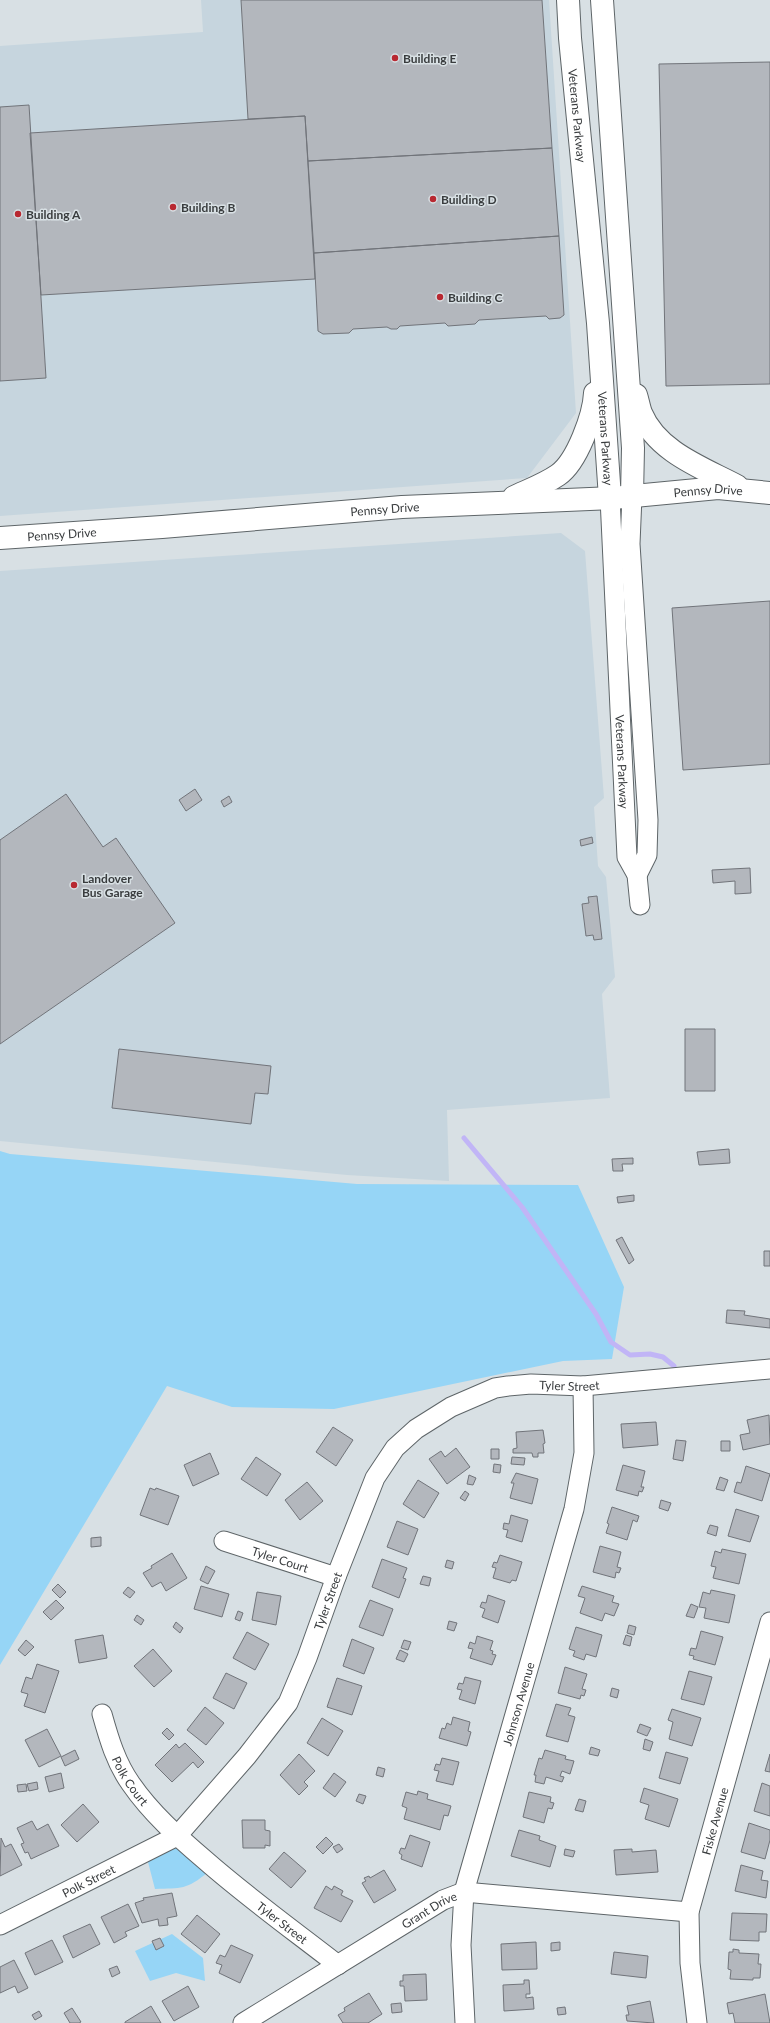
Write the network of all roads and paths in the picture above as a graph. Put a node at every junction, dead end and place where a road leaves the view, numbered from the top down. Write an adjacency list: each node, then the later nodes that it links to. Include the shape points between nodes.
1 (568, 0): 3 (main road, Veterans Parkway)
2 (602, 0): 4 (main road, Veterans Parkway)
3 (598, 323): 8 (main road, Veterans Parkway); 9 (main road, via 594,404 580,448 560,474)
4 (627, 366): 5 (main road, via 641,414 652,431 669,449); 7 (main road, Veterans Parkway, via 633,448)
5 (741, 489): 6 (main road, Pennsy Drive); 7 (main road, Pennsy Drive, via 718,488)
6 (770, 493)
7 (632, 496): 8 (main road, Pennsy Drive); 11 (street, Veterans Parkway, via 630,544 648,820 647,855)
8 (610, 498): 9 (main road, Pennsy Drive); 11 (street, Veterans Parkway, via 627,857)
9 (504, 502): 10 (main road, Pennsy Drive, via 358,510)
10 (0, 538)
11 (637, 875): 12 (street, Veterans Parkway)
12 (640, 905)
13 (770, 1369): 14 (street, Tyler Street)
14 (583, 1386): 16 (street, Tyler Street, via 531,1384 495,1388 451,1407 416,1429 395,1448 375,1478); 20 (street, Johnson Avenue, via 584,1453 574,1509)
15 (224, 1541): 16 (street, Tyler Court)
16 (336, 1577): 19 (street, Tyler Street, via 288,1704 252,1750)
17 (770, 1622): 21 (street, Fiske Avenue)
18 (102, 1714): 19 (street, Polk Court, via 114,1752 131,1784)
19 (177, 1836): 22 (street, Polk Street); 23 (street, Tyler Street)
20 (464, 1892): 21 (street, Grant Drive); 23 (street, Grant Drive, via 443,1900); 25 (street, Johnson Avenue)
21 (689, 1912): 26 (street, Fiske Avenue, via 690,1963)
22 (0, 1925)
23 (338, 1965): 24 (street, Grant Drive)
24 (243, 2023)
25 (464, 2023)
26 (697, 2023)

